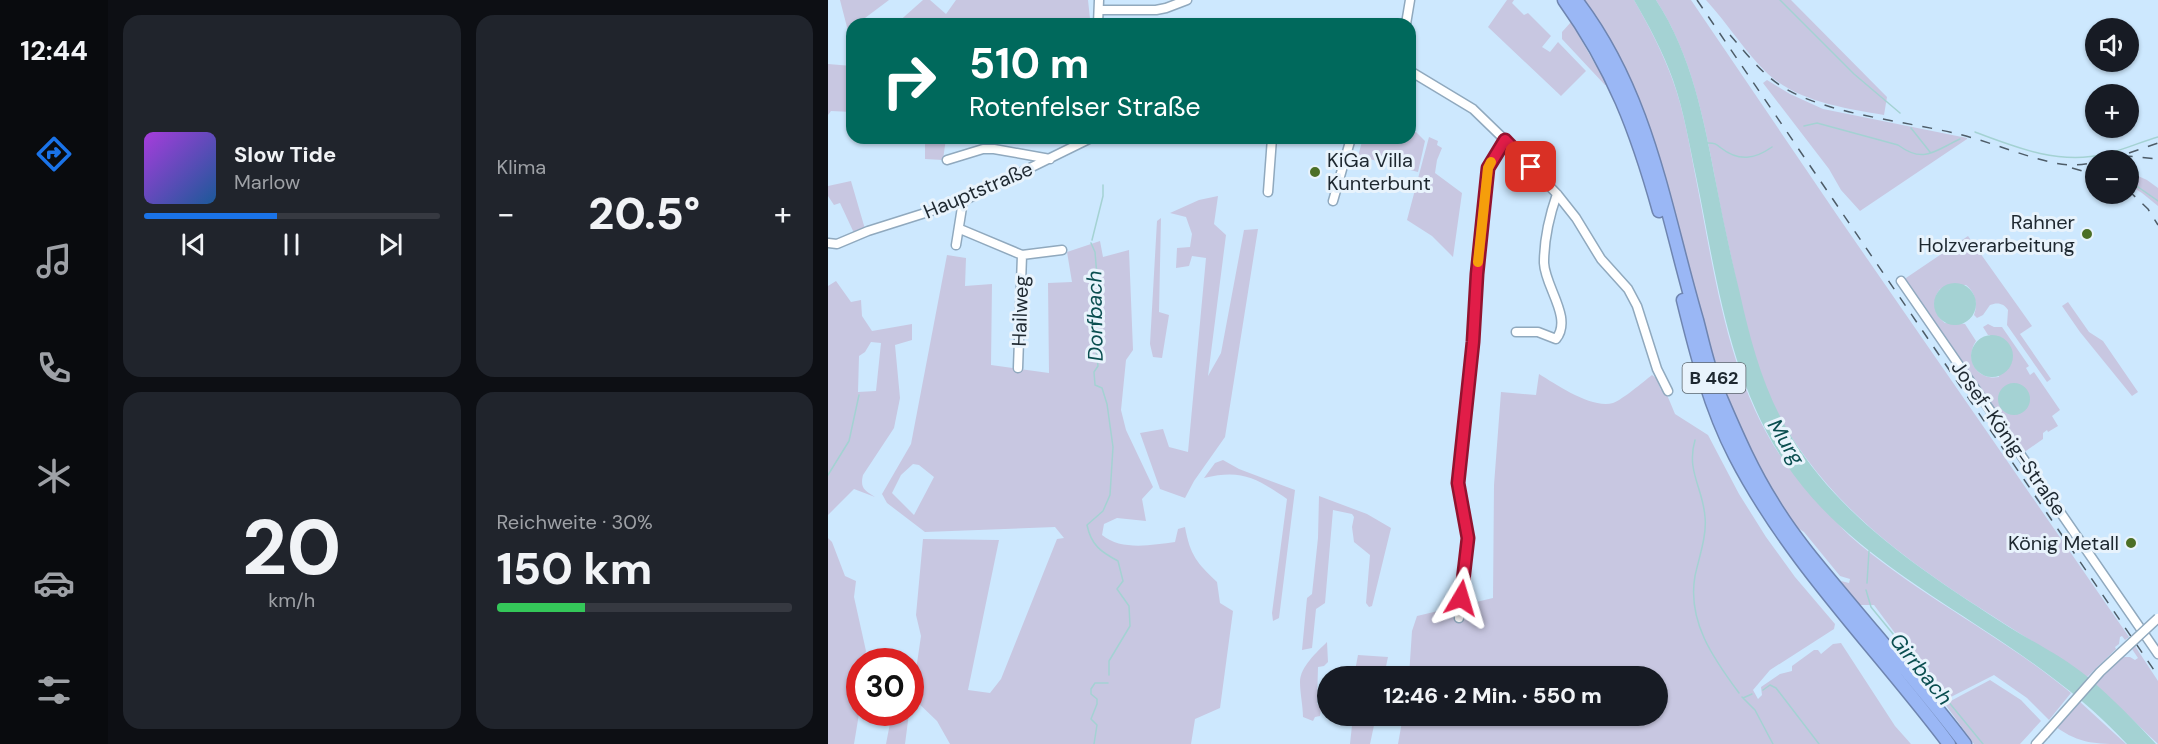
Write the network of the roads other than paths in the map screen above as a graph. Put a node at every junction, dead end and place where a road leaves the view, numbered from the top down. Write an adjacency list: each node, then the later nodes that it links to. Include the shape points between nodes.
1 (1099, 0): 6 (street)
2 (1187, 0): 6 (street, via 1156,10)
3 (1410, 0): 8 (street)
4 (1564, 0): 32 (highway, B 462, via 1604,64 1633,126 1699,362 1733,454 1764,509 1803,564)
5 (1576, 0): 33 (highway, B 462, via 1614,58 1634,102 1651,148 1716,386 1745,452 1773,504 1817,564)
6 (1100, 10): 7 (street)
7 (1099, 18)
8 (1408, 18)
9 (1416, 75): 10 (street, via 1473,110)
10 (1505, 140): 17 (street); 29 (street, via 1488,168 1477,274 1458,483 1468,538)
11 (1079, 144): 14 (street, Hauptstraße)
12 (1272, 144): 16 (street)
13 (1349, 144): 19 (street)
14 (1050, 159): 15 (street, via 983,149); 18 (street, Hauptstraße)
15 (948, 160)
16 (1268, 192)
17 (1557, 194): 26 (street, via 1549,215 1544,266 1562,329 1556,339 1538,332); 28 (street, via 1601,259 1628,289)
18 (963, 201): 20 (street); 21 (street, Hauptstraße, via 837,244)
19 (1333, 201)
20 (960, 229): 22 (street); 24 (street, Hailweg)
21 (828, 243)
22 (956, 245)
23 (1062, 250): 24 (street, Hailweg)
24 (1022, 255): 27 (street, Hailweg)
25 (1901, 281): 31 (street, Josef-König-Straße)
26 (1516, 332)
27 (1018, 368)
28 (1668, 391)
29 (1459, 618)
30 (2158, 618): 34 (street, bridge, via 2100,672)
31 (2158, 654)
32 (1949, 744)
33 (1965, 744)
34 (2036, 744)

